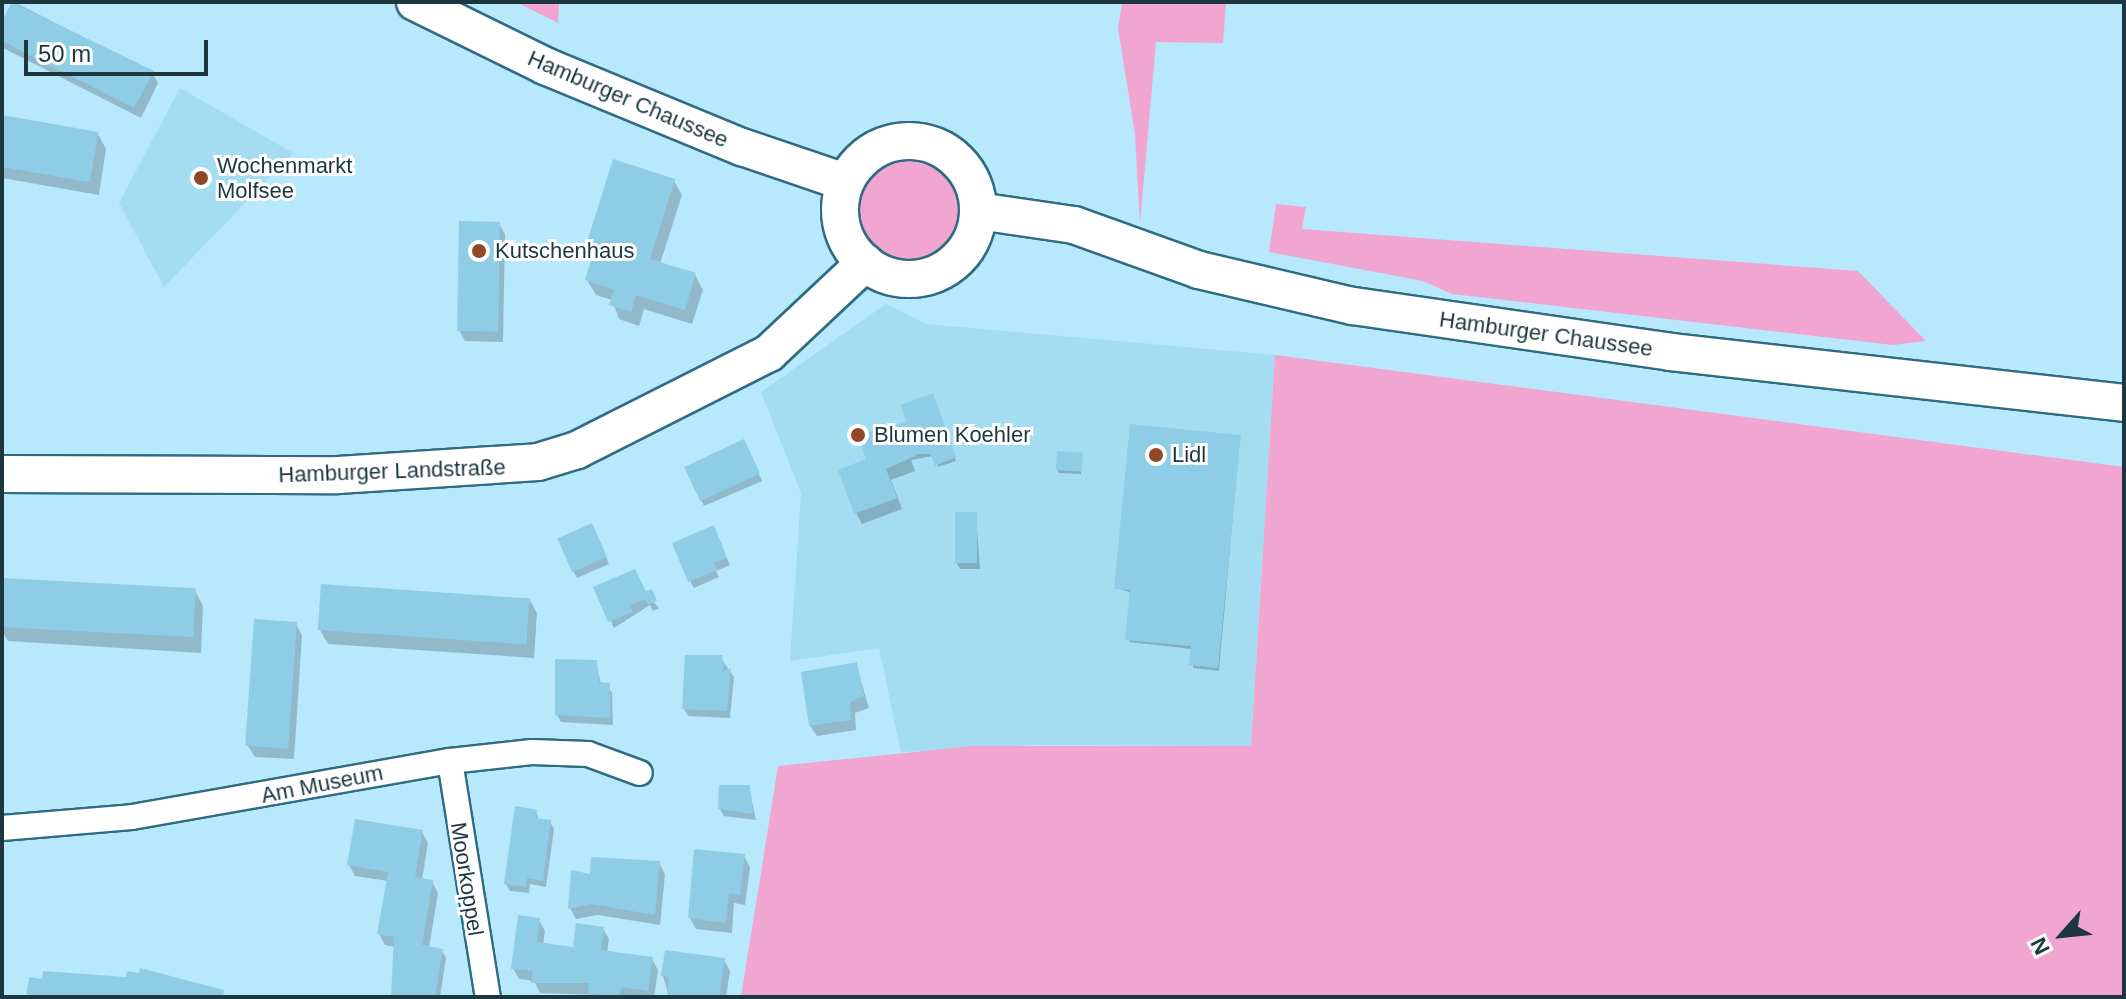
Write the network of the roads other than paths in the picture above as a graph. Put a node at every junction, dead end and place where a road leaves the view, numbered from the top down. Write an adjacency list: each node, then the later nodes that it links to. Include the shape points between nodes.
1 (415, 2): 2 (main road, Hamburger Chaussee, via 545,66 742,147)
2 (845, 182): 3 (main road, via 858,162 877,148 923,142 963,166 975,187); 4 (main road, via 842,226)
3 (978, 211): 4 (main road, via 967,247 938,273 900,278); 5 (main road, Hamburger Chaussee, via 1074,225 1199,270 1353,306 1671,352)
4 (865, 263): 6 (main road, Hamburger Landstraße, via 769,353 615,432 538,462 368,475)
5 (2124, 403)
6 (2, 474)
7 (450, 761): 8 (street, Am Museum, via 532,752 588,754); 9 (street, Am Museum, via 132,817); 10 (street, Moorkoppel)
8 (640, 773)
9 (2, 828)
10 (488, 997)

